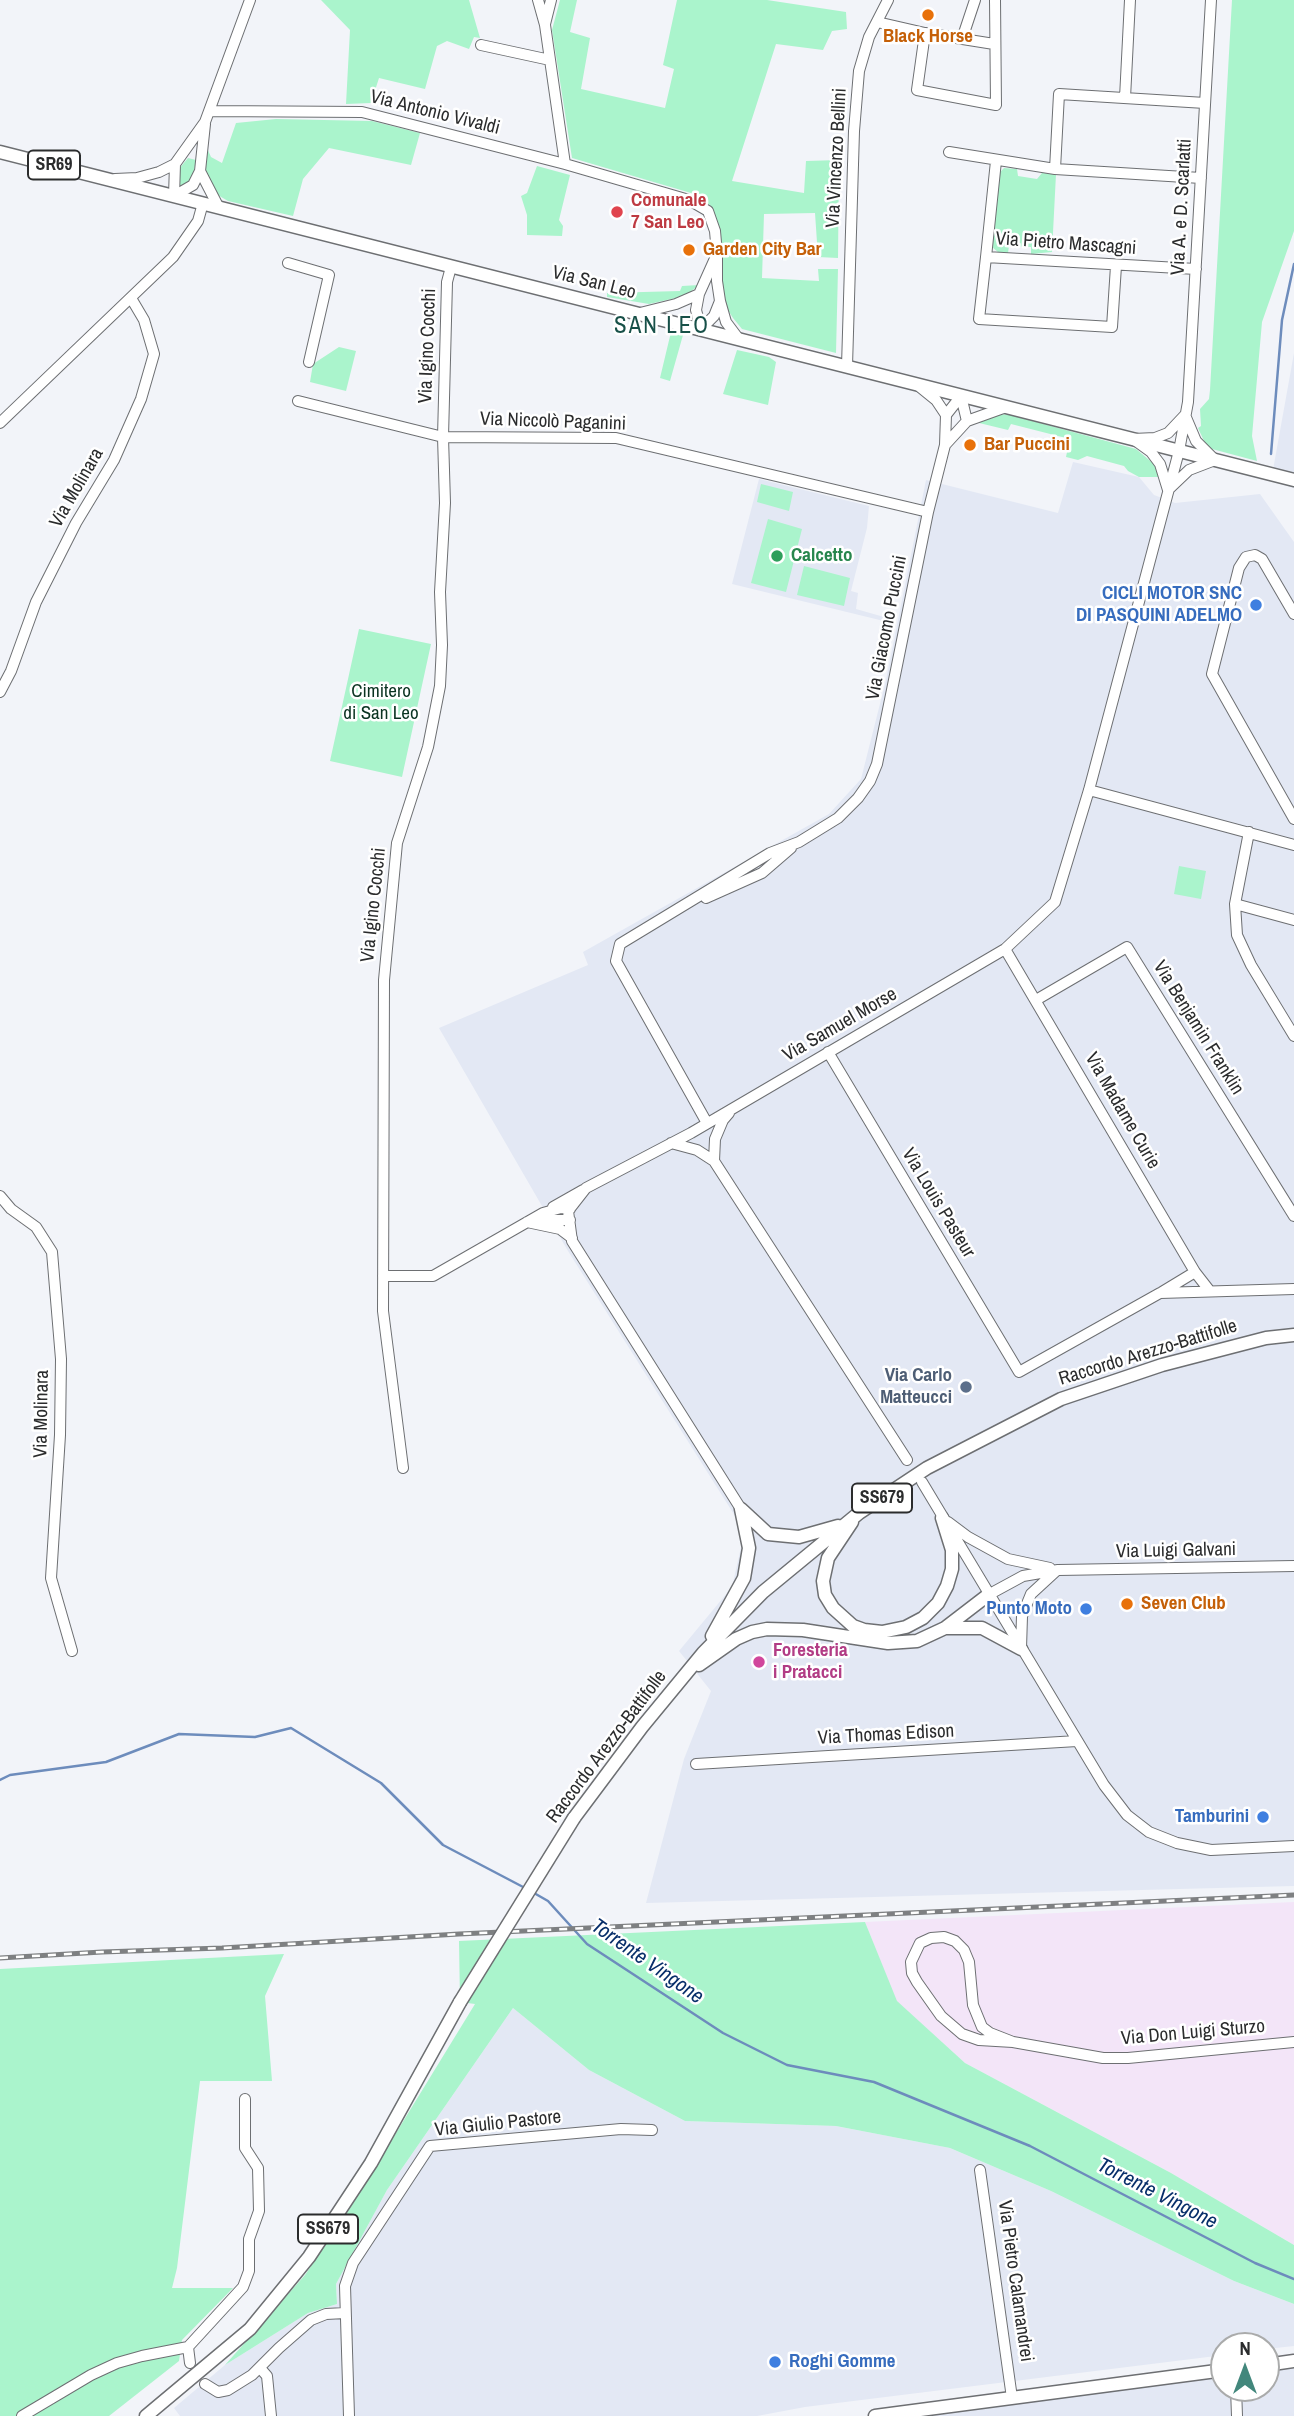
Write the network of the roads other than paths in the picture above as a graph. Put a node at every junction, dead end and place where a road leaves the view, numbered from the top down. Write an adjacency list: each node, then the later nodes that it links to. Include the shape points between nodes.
1 (250, 0): 18 (street)
2 (538, 0): 10 (street)
3 (551, 0): 10 (street)
4 (888, 0): 9 (street, Via Vincenzo Bellini)
5 (975, 0): 12 (street)
6 (995, 0): 13 (street)
7 (1130, 0): 16 (street)
8 (1211, 0): 17 (street, Via A. e D. Scarlatti)
9 (877, 22): 11 (street); 45 (street, Via Vincenzo Bellini, via 859,71)
10 (545, 25): 15 (street)
11 (925, 33): 12 (street); 13 (street, via 916,90 996,105)
12 (962, 39): 13 (street)
13 (994, 44)
14 (481, 45): 15 (street)
15 (550, 60): 24 (street)
16 (1125, 98): 17 (street); 25 (street, via 1059,94)
17 (1206, 103): 27 (street, Via A. e D. Scarlatti)
18 (210, 111): 19 (street); 24 (street, Via Antonio Vivaldi, via 362,112)
19 (205, 122): 23 (street); 26 (street)
20 (0, 152): 28 (main road, Via San Leo / SR69)
21 (949, 152): 22 (street)
22 (996, 160): 25 (street); 33 (street, Via Pietro Mascagni)
23 (175, 164): 28 (street, via 137,178); 29 (street)
24 (565, 164): 32 (street, Via Antonio Vivaldi, via 689,200 708,211)
25 (1055, 169): 27 (street)
26 (200, 171): 29 (street, via 193,185); 31 (street)
27 (1201, 178): 37 (street, Via A. e D. Scarlatti)
28 (108, 179): 29 (main road, Via San Leo)
29 (174, 196): 30 (main road, Via San Leo)
30 (203, 203): 31 (main road, Via San Leo); 39 (street, via 198,220 173,257)
31 (218, 206): 36 (main road, Via San Leo)
32 (717, 254): 38 (street); 40 (street)
33 (986, 257): 35 (street, Via Pietro Mascagni); 35 (street, via 979,319 1112,327)
34 (288, 263): 44 (street, via 329,275)
35 (1116, 266): 37 (street, Via Pietro Mascagni)
36 (451, 267): 41 (main road, Via San Leo); 54 (street, Via Igino Cocchi)
37 (1196, 270): 51 (street, Via A. e D. Scarlatti)
38 (699, 294): 41 (street); 42 (street, via 696,310)
39 (131, 298): 53 (street); 63 (street, Via Molinara, via 155,355 141,399 114,460 36,602)
40 (720, 301): 42 (street); 43 (street, via 726,322)
41 (639, 313): 42 (main road, Via San Leo)
42 (701, 329): 43 (main road, Via San Leo)
43 (738, 338): 45 (main road, Via San Leo)
44 (309, 362)
45 (847, 366): 46 (main road, Via San Leo)
46 (917, 384): 47 (main road, Via San Leo); 50 (street)
47 (961, 396): 49 (main road, Via San Leo); 50 (street); 52 (street)
48 (298, 401): 54 (street, Via Niccolò Paganini)
49 (1006, 407): 52 (street); 55 (main road, Via San Leo)
50 (946, 415): 56 (street)
51 (1185, 415): 55 (street, via 1168,433); 57 (street, Via A. e D. Scarlatti); 58 (street, via 1196,441)
52 (967, 421): 56 (street, Via Giacomo Puccini)
53 (0, 423)
54 (443, 436): 61 (street, Via Niccolò Paganini, via 616,438); 89 (street, Via Igino Cocchi, via 440,686 428,747 397,843 384,980)
55 (1133, 439): 57 (main road, Via San Leo); 60 (street, via 1160,464)
56 (945, 445): 61 (street, Via Giacomo Puccini)
57 (1179, 451): 58 (main road, Via San Leo); 60 (street, Via Samuel Morse)
58 (1216, 460): 59 (main road, Via San Leo); 60 (street, via 1189,470)
59 (1294, 480)
60 (1168, 490): 64 (street, Via Samuel Morse)
61 (929, 512): 75 (street, Via Giacomo Puccini, via 877,764 858,798 762,873 682,907 620,944 616,961)
62 (1294, 614): 65 (street, via 1262,559 1246,557 1239,568 1212,674)
63 (0, 692)
64 (1089, 790): 66 (street); 70 (street, Via Samuel Morse, via 1055,902)
65 (1294, 819)
66 (1249, 832): 67 (street); 68 (street)
67 (1294, 845)
68 (1235, 904): 69 (street); 72 (street, via 1237,935)
69 (1294, 920)
70 (1005, 949): 71 (street, Via Madame Curie); 73 (street, Via Samuel Morse)
71 (1036, 1000): 84 (street, Via Benjamin Franklin, via 1127,947); 88 (street, Via Madame Curie)
72 (1294, 1036)
73 (828, 1052): 74 (street, Via Samuel Morse); 92 (street, Via Louis Pasteur, via 1019,1372)
74 (734, 1107): 75 (street, Via Samuel Morse); 76 (street)
75 (699, 1128): 76 (street); 77 (street, Via Samuel Morse); 78 (street)
76 (715, 1139): 79 (street)
77 (671, 1143): 78 (street); 80 (street, Via Samuel Morse)
78 (696, 1150): 79 (street)
79 (714, 1161): 94 (street)
80 (586, 1188): 82 (street, Via Samuel Morse); 83 (street)
81 (0, 1196): 107 (street, Via Molinara, via 36,1227 52,1252 61,1359 51,1578)
82 (570, 1209): 83 (street); 85 (street)
83 (543, 1213): 86 (street)
84 (1294, 1216)
85 (570, 1220): 86 (street); 87 (street)
86 (526, 1222): 87 (street, via 552,1227); 89 (street, via 433,1276)
87 (572, 1238): 97 (street)
88 (1195, 1272): 91 (street, Via Madame Curie); 92 (street)
89 (383, 1276): 95 (street, Via Igino Cocchi, via 383,1311)
90 (1294, 1289): 91 (street)
91 (1209, 1290): 92 (street)
92 (1160, 1293)
93 (1294, 1335): 98 (main road, Raccordo Arezzo-Battifolle / SS679, via 1162,1365 1061,1399 927,1468)
94 (907, 1461)
95 (403, 1468)
96 (922, 1482): 99 (street)
97 (741, 1509): 100 (main road, via 768,1534 799,1537); 108 (main road, via 749,1548 744,1578)
98 (859, 1513): 100 (main road, Raccordo Arezzo-Battifolle / SS679); 105 (main road, via 828,1558 825,1595 853,1626)
99 (942, 1518): 102 (street, Via Luigi Galvani, via 1008,1559); 103 (street); 105 (main road, via 952,1550 947,1586 922,1618)
100 (844, 1524): 108 (main road, Raccordo Arezzo-Battifolle / SS679, via 763,1592)
101 (1294, 1566): 102 (street, Via Luigi Galvani)
102 (1058, 1570): 103 (street, Via Luigi Galvani, via 1023,1576); 106 (street, via 1031,1594 1022,1616)
103 (985, 1598): 104 (main road); 105 (main road, via 919,1630); 106 (street)
104 (945, 1628): 106 (main road, via 982,1628); 109 (main road, via 902,1644 767,1629 736,1639)
105 (882, 1632)
106 (1021, 1649): 110 (street)
107 (72, 1651)
108 (703, 1653): 109 (main road, Raccordo Arezzo-Battifolle / SS679)
109 (690, 1671): 127 (main road, Raccordo Arezzo-Battifolle / SS679, bridge, via 574,1818 460,2001 371,2163 309,2258 250,2329)
110 (1077, 1741): 111 (street, Via Thomas Edison); 112 (street, via 1127,1815 1149,1832 1211,1850)
111 (696, 1763)
112 (1294, 1846)
113 (1013, 2042): 113 (street, Via Don Luigi Sturzo, via 982,2027 973,2005 964,1950 944,1937 920,1943 911,1962 912,1973 941,2016 962,2034); 114 (street, Via Don Luigi Sturzo, via 1128,2058)
114 (1294, 2042)
115 (245, 2099): 119 (street, via 245,2148 258,2168 259,2211 250,2239 249,2271 243,2287)
116 (652, 2130): 118 (street, Via Giulio Pastore, via 430,2146 353,2263 345,2286)
117 (980, 2170): 124 (street, Via Pietro Calamandrei)
118 (345, 2313): 121 (street, via 311,2320); 129 (street, Via Giulio Pastore)
119 (188, 2347): 120 (street); 126 (street, via 117,2363)
120 (190, 2363)
121 (260, 2368): 123 (street, via 228,2390 218,2392); 128 (street, via 267,2376)
122 (1210, 2372): 124 (main road)
123 (205, 2384)
124 (1012, 2398): 125 (main road)
125 (900, 2414): 130 (main road)
126 (22, 2416)
127 (146, 2416)
128 (271, 2416)
129 (349, 2416)
130 (875, 2416)

